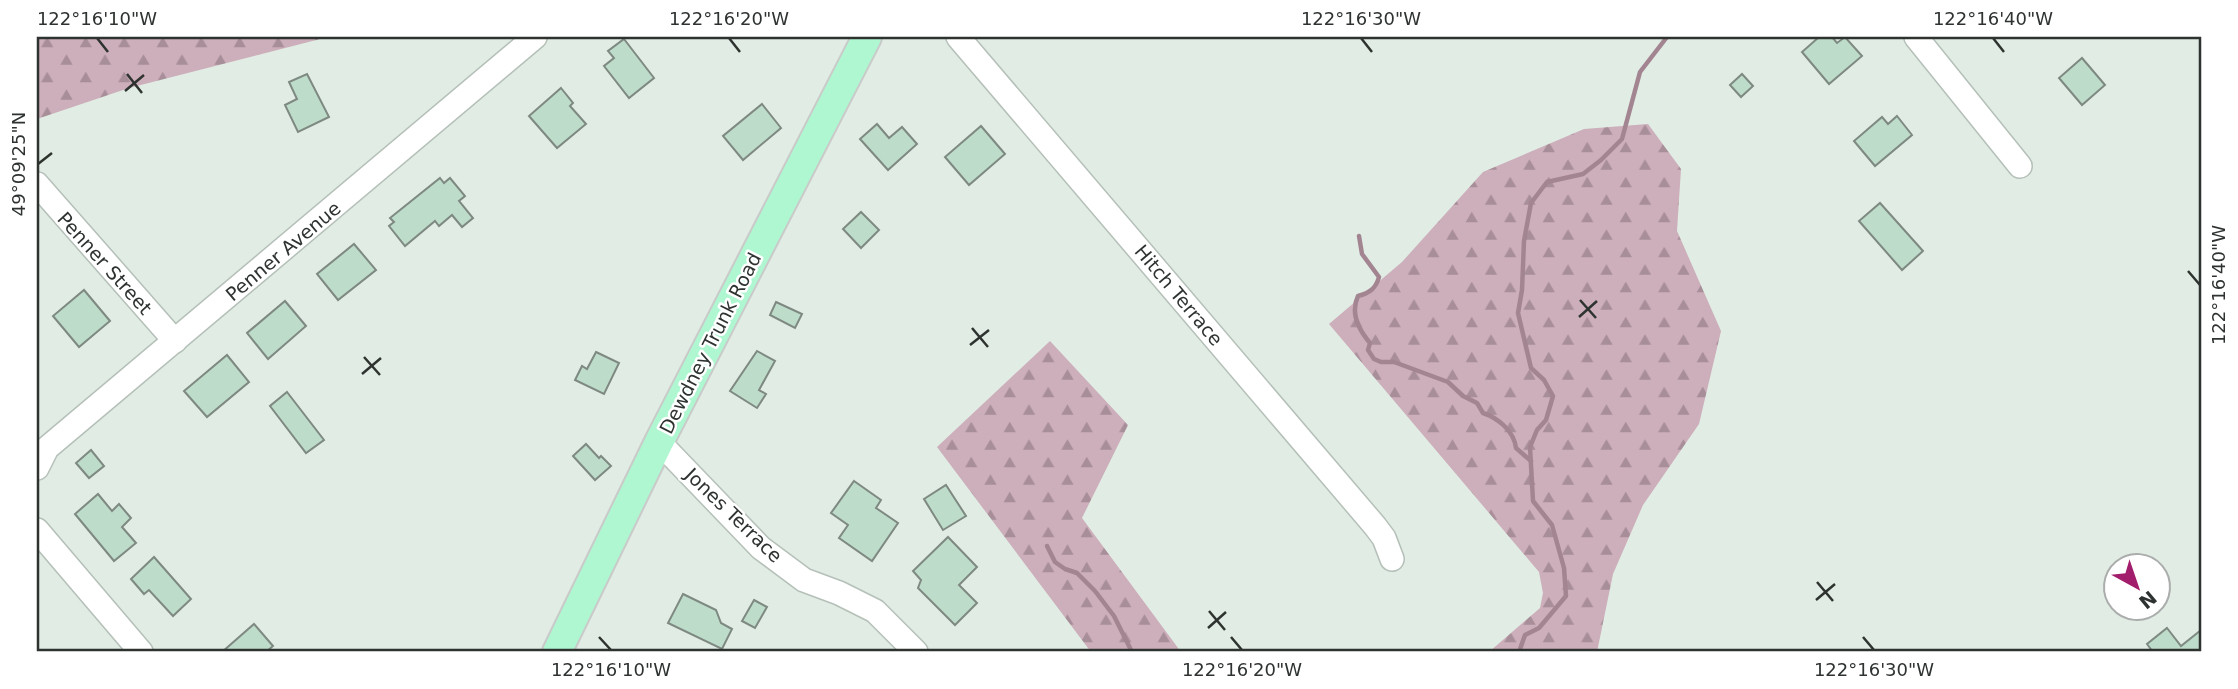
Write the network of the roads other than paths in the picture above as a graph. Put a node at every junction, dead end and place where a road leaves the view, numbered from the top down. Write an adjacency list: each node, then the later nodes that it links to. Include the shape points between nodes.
1 (535, 37): 8 (street, Penner Avenue)
2 (867, 37): 9 (main road, Dewdney Trunk Road)
3 (958, 37): 12 (street, Hitch Terrace, via 1375,526)
4 (1916, 37): 5 (street)
5 (2020, 166)
6 (37, 184): 7 (street, Penner Street)
7 (44, 204): 8 (street, Penner Street)
8 (175, 341): 10 (street, Penner Avenue, via 47,448)
9 (659, 442): 14 (main road, Dewdney Trunk Road); 15 (street, Jones Terrace, via 761,548 804,580 874,611)
10 (37, 468)
11 (37, 530): 13 (street)
12 (1392, 559)
13 (141, 652)
14 (557, 652)
15 (916, 652)

